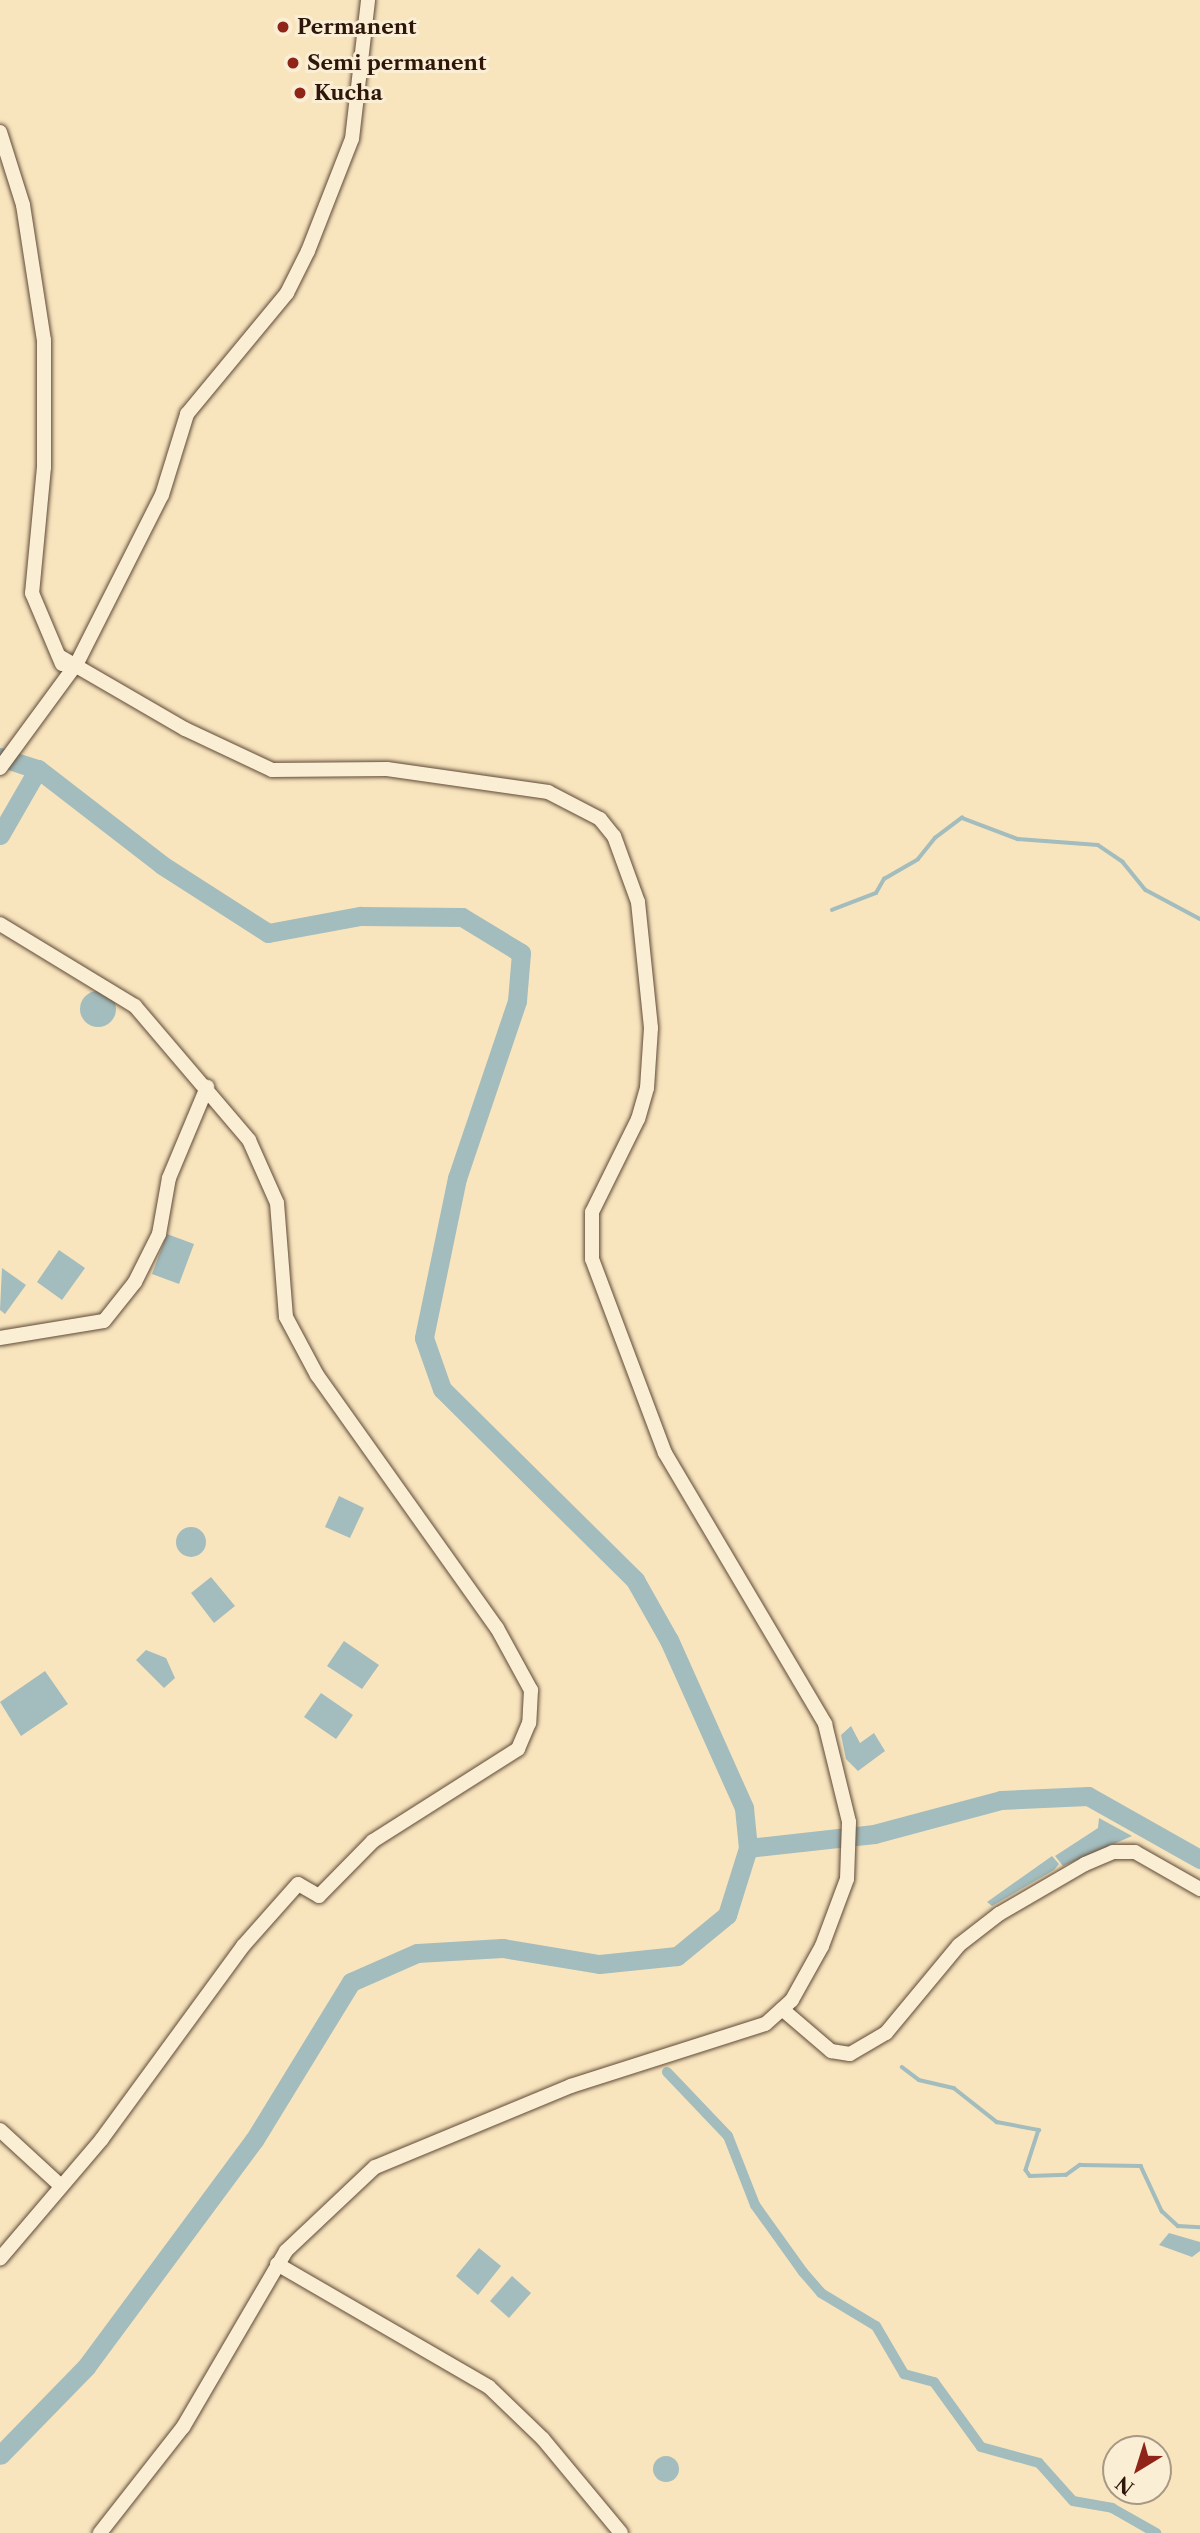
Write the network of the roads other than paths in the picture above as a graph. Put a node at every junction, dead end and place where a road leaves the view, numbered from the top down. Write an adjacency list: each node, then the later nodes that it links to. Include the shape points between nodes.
1 (368, 0): 4 (street, via 352,139 308,251 288,293 187,414 162,495)
2 (0, 132): 3 (street, via 23,205 44,340 44,467 32,593)
3 (59, 656): 4 (street); 5 (street)
4 (77, 663): 5 (street); 11 (street, via 185,729 272,770 387,769 548,792 600,820 626,858 638,902 651,1000 647,1088 638,1119 592,1212 592,1259 665,1453 825,1724 849,1822 848,1879 822,1946)
5 (66, 676): 6 (street)
6 (0, 768)
7 (0, 924): 8 (street, via 135,1006)
8 (207, 1087): 9 (street, via 169,1178 159,1234 135,1282 104,1321); 13 (street, via 249,1140 277,1203 286,1317 317,1375 381,1470 497,1628 531,1690 529,1723 518,1749 373,1841 319,1896 298,1884 243,1946 102,2139)
9 (0, 1338)
10 (1200, 1889): 11 (street, via 1135,1852 1113,1852 1085,1864 999,1914 959,1945 886,2033 850,2053 831,2051)
11 (782, 2009): 15 (street, via 765,2024 571,2086 374,2167 316,2216)
12 (0, 2130): 13 (street)
13 (61, 2186): 14 (street)
14 (0, 2259)
15 (277, 2263): 16 (street, via 183,2427); 17 (street, via 497,2393)
16 (100, 2533)
17 (621, 2533)

